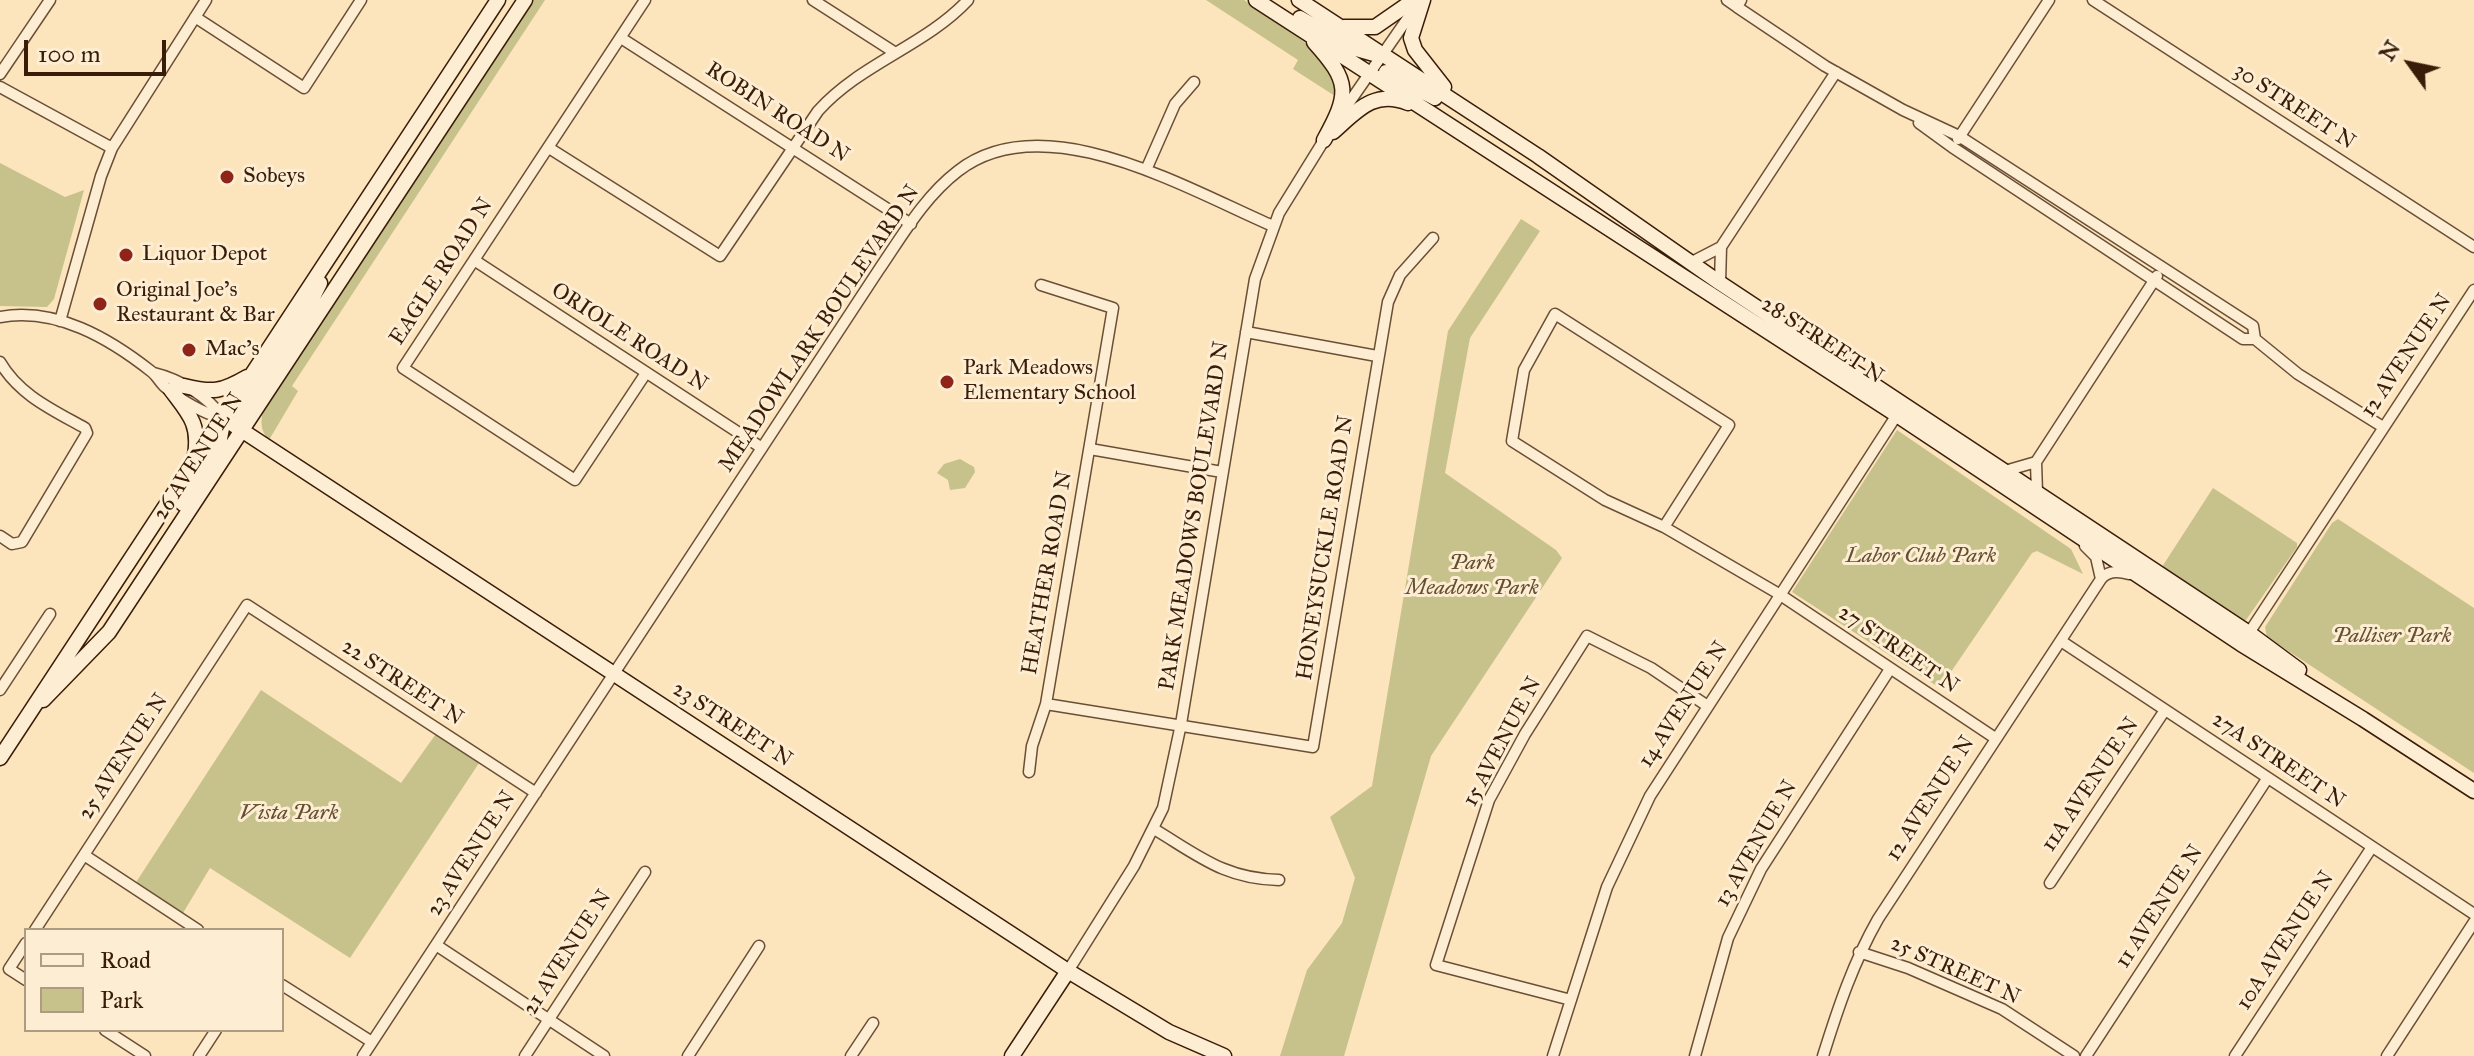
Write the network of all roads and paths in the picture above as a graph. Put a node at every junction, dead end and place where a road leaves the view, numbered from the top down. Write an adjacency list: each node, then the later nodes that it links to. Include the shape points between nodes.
1 (50, 0): 25 (street)
2 (206, 0): 17 (street)
3 (361, 0): 17 (street, via 304,88)
4 (498, 0): 44 (main road, 26 AVENUE N)
5 (525, 0): 64 (main road, 26 AVENUE N)
6 (645, 0): 20 (street, EAGLE ROAD N)
7 (813, 0): 21 (street)
8 (968, 0): 21 (street)
9 (1256, 0): 18 (main road, 28 STREET N)
10 (1264, 0): 22 (main road, via 1353,48)
11 (1299, 0): 19 (main road, 28 STREET N)
12 (1419, 0): 19 (main road, via 1375,27); 22 (street, PARK MEADOWS BOULEVARD N); 28 (main road, via 1411,38 1415,50)
13 (1727, 0): 16 (street)
14 (2049, 0): 31 (street)
15 (2093, 0): 43 (street, 30 STREET N)
16 (1739, 3): 24 (street)
17 (195, 17): 34 (street)
18 (1299, 27): 23 (main road, 28 STREET N); 32 (main road, via 1326,55 1343,86 1337,117)
19 (1340, 27): 22 (main road, 28 STREET N)
20 (621, 38): 35 (street, EAGLE ROAD N); 36 (street, ROBIN ROAD N)
21 (894, 52): 36 (street, via 829,99)
22 (1382, 55): 23 (street, PARK MEADOWS BOULEVARD N); 28 (main road, 28 STREET N)
23 (1370, 72): 30 (main road, 28 STREET N); 32 (street, PARK MEADOWS BOULEVARD N); 37 (main road, via 1386,73)
24 (1836, 72): 29 (street); 42 (street)
25 (0, 74)
26 (1194, 82): 38 (street, via 1175,104)
27 (0, 87): 34 (street)
28 (1463, 107): 37 (main road, 28 STREET N)
29 (1903, 110): 31 (street); 33 (street)
30 (1436, 116): 32 (main road, via 1394,97 1379,99 1363,105); 61 (main road, 28 STREET N)
31 (1959, 136): 33 (street); 47 (street)
32 (1324, 140): 40 (street, PARK MEADOWS BOULEVARD N)
33 (1952, 147): 48 (street)
34 (112, 148): 53 (street)
35 (549, 148): 36 (street, via 720,256); 45 (street, EAGLE ROAD N)
36 (794, 148): 39 (street, ROBIN ROAD N)
37 (1538, 156): 46 (main road, 28 STREET N)
38 (1146, 170): 39 (street, MEADOWLARK BOULEVARD N, via 1060,146 1027,144 996,150 952,175); 40 (street, MEADOWLARK BOULEVARD N)
39 (911, 224): 65 (street, MEADOWLARK BOULEVARD N)
40 (1273, 226): 54 (street, PARK MEADOWS BOULEVARD N, via 1255,279)
41 (1433, 238): 56 (street, HONEYSUCKLE ROAD N, via 1392,288)
42 (1721, 247): 46 (street); 49 (street)
43 (2474, 247)
44 (330, 256): 59 (main road, 26 AVENUE N); 64 (main road, via 307,309 242,412)
45 (474, 260): 58 (street, ORIOLE ROAD N); 58 (street, EAGLE ROAD N, via 403,368 575,480)
46 (1690, 263): 49 (main road, 28 STREET N)
47 (2162, 268): 48 (street); 55 (street, via 2253,326)
48 (2154, 280): 55 (street, via 2243,339); 68 (street)
49 (1720, 283): 61 (main road, 28 STREET N)
50 (1041, 285): 66 (street, HEATHER ROAD N, via 1113,308)
51 (2474, 290): 63 (street, 12 AVENUE N)
52 (0, 317): 53 (street, 23 STREET N)
53 (60, 321): 60 (street, 23 STREET N, via 92,332)
54 (1246, 332): 56 (street); 70 (street, PARK MEADOWS BOULEVARD N)
55 (2255, 339): 63 (street, via 2298,374)
56 (1377, 356): 90 (street, HONEYSUCKLE ROAD N, via 1313,747)
57 (0, 362): 73 (street, via 34,400 87,433 22,542 12,544)
58 (646, 373): 65 (street, ORIOLE ROAD N)
59 (251, 375): 60 (main road, via 220,391); 62 (main road, 26 AVENUE N)
60 (178, 388): 62 (street, 23 STREET N, via 210,416); 67 (main road, via 196,428)
61 (1900, 409): 69 (main road, 28 STREET N); 74 (main road, 28 STREET N); 78 (street, 14 AVENUE N)
62 (223, 418): 64 (main road, 23 STREET N); 67 (main road, 26 AVENUE N); 75 (main road, via 219,444 164,537)
63 (2383, 427): 81 (street, 12 AVENUE N)
64 (241, 431): 75 (main road, 26 AVENUE N); 84 (main road, 23 STREET N)
65 (762, 448): 84 (street, MEADOWLARK BOULEVARD N)
66 (1090, 449): 70 (street); 86 (street, HEATHER ROAD N)
67 (194, 460): 89 (main road, 26 AVENUE N)
68 (2036, 462): 69 (street); 71 (street)
69 (2005, 471): 71 (main road, 28 STREET N)
70 (1222, 472): 90 (street, PARK MEADOWS BOULEVARD N)
71 (2037, 493): 81 (main road, 28 STREET N)
72 (1664, 527): 72 (street, 27 STREET N, via 1605,500 1512,441 1524,370 1555,314 1729,425); 78 (street, 27 STREET N)
73 (0, 536)
74 (2077, 537): 76 (main road, 28 STREET N); 77 (street, via 2096,557)
75 (153, 567): 89 (main road, 26 AVENUE N, via 109,632)
76 (2140, 577): 77 (street, via 2118,571); 81 (main road, 28 STREET N)
77 (2101, 579): 82 (street, 12 AVENUE N)
78 (1779, 594): 83 (street, 27 STREET N); 87 (street, 14 AVENUE N)
79 (247, 605): 96 (street, 22 STREET N); 99 (street, 25 AVENUE N)
80 (50, 614): 85 (street)
81 (2245, 638): 95 (main road, 28 STREET N)
82 (2061, 641): 88 (street, 27A STREET N); 91 (street, 12 AVENUE N)
83 (1890, 669): 91 (street, 27 STREET N); 130 (street, 13 AVENUE N, via 1750,891 1728,938)
84 (614, 674): 96 (street, 23 AVENUE N); 111 (main road, 23 STREET N)
85 (0, 690)
86 (1046, 704): 90 (street, HEATHER ROAD N); 93 (street, HEATHER ROAD N)
87 (1706, 705): 114 (street, 14 AVENUE N, via 1619,857); 114 (street, 15 AVENUE N, via 1651,668 1587,636 1489,800 1436,965)
88 (2165, 710): 94 (street, 27A STREET N); 102 (street, 11A AVENUE N)
89 (22, 721): 92 (main road, 26 AVENUE N)
90 (1181, 724): 97 (street, PARK MEADOWS BOULEVARD N)
91 (1995, 738): 110 (street, 12 AVENUE N)
92 (0, 758)
93 (1029, 772)
94 (2267, 779): 98 (street, 27A STREET N); 133 (street, 11 AVENUE N)
95 (2474, 791)
96 (536, 793): 107 (street, 23 AVENUE N)
97 (1154, 829): 101 (street, via 1229,873); 111 (street, PARK MEADOWS BOULEVARD N)
98 (2372, 847): 103 (street, 27A STREET N); 134 (street, 10A AVENUE N)
99 (84, 855): 105 (street, 25 AVENUE N); 106 (street)
100 (645, 872): 115 (street, 21 AVENUE N)
101 (1279, 880)
102 (2050, 883)
103 (2474, 914)
104 (2474, 922): 135 (street)
105 (36, 928)
106 (195, 928)
107 (436, 945): 115 (street); 119 (street, 23 AVENUE N)
108 (24, 946): 112 (street, via 9,969)
109 (759, 946): 125 (street)
110 (1859, 952): 131 (street, 12 AVENUE N); 132 (street, 25 STREET N, via 2002,1009)
111 (1068, 971): 127 (main road); 128 (main road, 23 STREET N, via 1169,1032)
112 (24, 979)
113 (284, 986): 119 (street)
114 (1571, 1000): 129 (street, 14 AVENUE N)
115 (549, 1020): 123 (street, 21 AVENUE N); 124 (street)
116 (873, 1023): 126 (street)
117 (108, 1032): 120 (street)
118 (215, 1032): 121 (street)
119 (372, 1042): 122 (street, 23 AVENUE N)
120 (145, 1056)
121 (199, 1056)
122 (363, 1056)
123 (525, 1056)
124 (604, 1056)
125 (688, 1056)
126 (851, 1056)
127 (1012, 1056)
128 (1224, 1056)
129 (1553, 1056)
130 (1694, 1056)
131 (1823, 1056)
132 (2074, 1056)
133 (2086, 1056)
134 (2235, 1056)
135 (2387, 1056)

